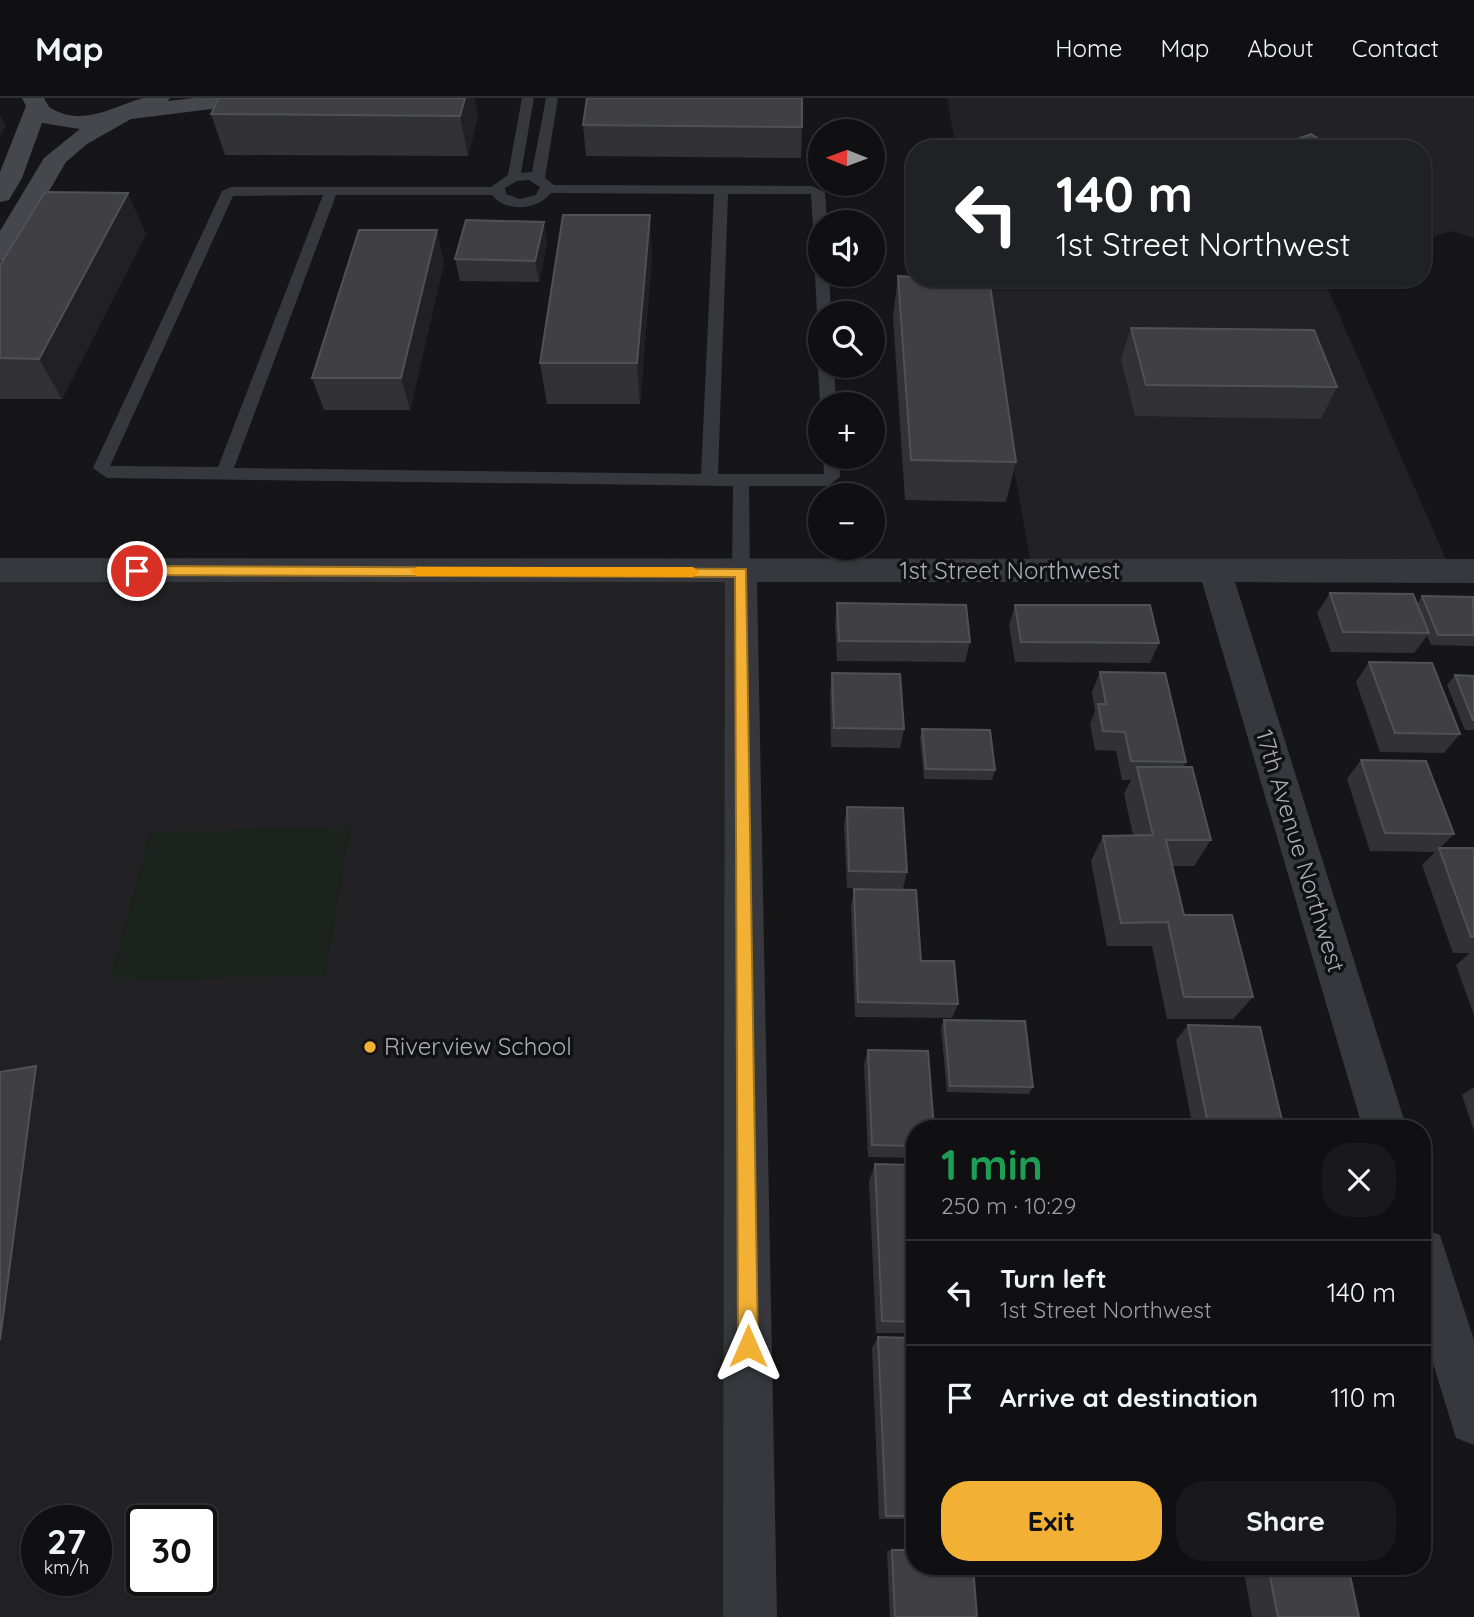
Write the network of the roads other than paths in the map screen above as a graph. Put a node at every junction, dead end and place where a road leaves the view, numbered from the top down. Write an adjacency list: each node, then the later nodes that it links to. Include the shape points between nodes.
1 (159, 98): 6 (street)
2 (244, 98): 6 (street)
3 (528, 98): 7 (lane)
4 (552, 98): 8 (lane)
5 (30, 101): 6 (street, via 42,114 66,121); 13 (street, via 10,178)
6 (124, 116): 15 (street, via 79,139 56,158)
7 (514, 177): 8 (lane); 12 (lane)
8 (538, 178): 9 (lane)
9 (548, 189): 10 (lane); 12 (lane, via 534,201 517,203 503,199)
10 (722, 190): 14 (lane, via 811,190 818,192); 18 (lane)
11 (331, 191): 12 (lane); 17 (lane); 17 (lane, via 227,194 102,468 107,472)
12 (497, 191)
13 (0, 195)
14 (819, 210)
15 (0, 253)
16 (832, 469): 19 (lane, via 828,480)
17 (224, 473): 18 (lane)
18 (709, 480): 19 (lane)
19 (741, 480): 21 (lane)
20 (0, 570): 21 (street, 1st Street Northwest)
21 (741, 572): 22 (street, 1st Street Northwest); 27 (street)
22 (1215, 572): 23 (street, 1st Street Northwest); 24 (street, 17th Avenue Northwest)
23 (1473, 574)
24 (1382, 1120)
25 (1431, 1278): 26 (street)
26 (1474, 1420)
27 (750, 1617)

